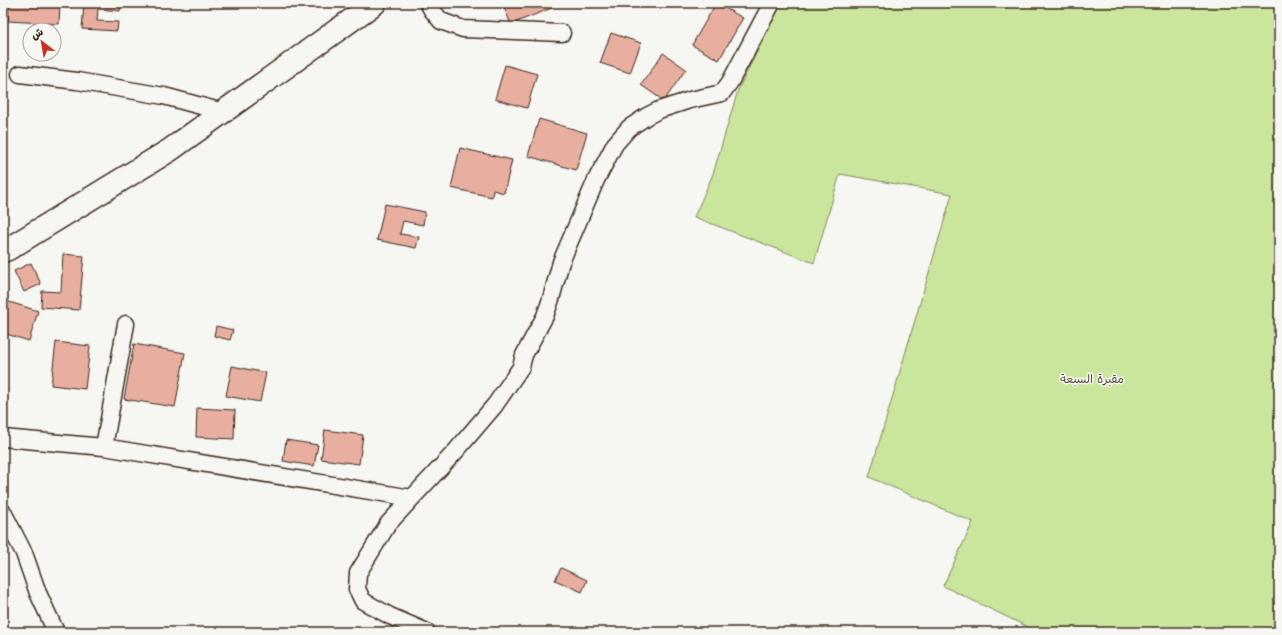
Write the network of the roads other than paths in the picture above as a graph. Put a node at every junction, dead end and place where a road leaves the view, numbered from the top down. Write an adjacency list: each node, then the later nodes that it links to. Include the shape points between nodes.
1 (374, 3): 6 (street)
2 (428, 3): 4 (street, via 441,21 463,29)
3 (772, 3): 11 (street, via 722,93 659,110 629,128 615,144 596,180 561,262 545,316 524,355 521,367 495,405)
4 (562, 33)
5 (20, 74): 6 (street, via 164,96)
6 (223, 112): 7 (street, via 170,150)
7 (3, 251)
8 (126, 324): 10 (street)
9 (3, 438): 10 (street)
10 (104, 447): 11 (street)
11 (412, 498): 14 (street, via 388,524 358,573 357,588 363,601)
12 (3, 512): 13 (street, via 24,553 38,593)
13 (56, 632)
14 (427, 632)

